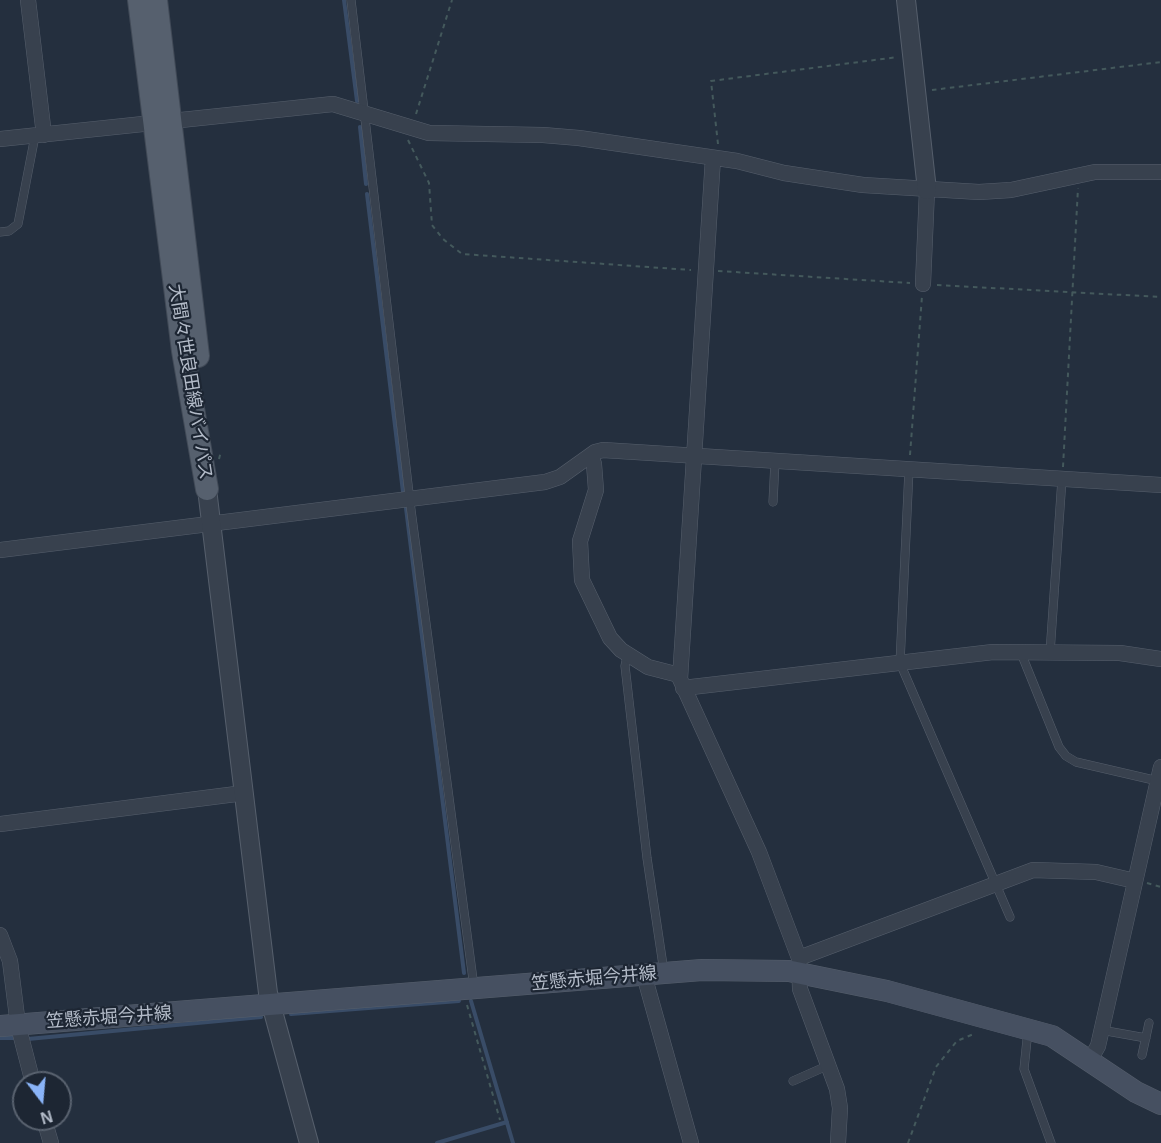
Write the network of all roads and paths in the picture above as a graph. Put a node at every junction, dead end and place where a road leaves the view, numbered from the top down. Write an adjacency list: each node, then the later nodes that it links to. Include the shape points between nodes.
1 (28, 0): 13 (street)
2 (139, 0): 11 (main road, 大間々世良田線バイパス)
3 (156, 0): 11 (main road, 大間々世良田線バイパス)
4 (351, 0): 10 (lane)
5 (452, 0): 12 (path)
6 (906, 0): 7 (street)
7 (913, 55): 9 (street); 15 (path, via 711,81)
8 (1161, 62): 9 (path)
9 (917, 91): 18 (street)
10 (365, 114): 11 (street, via 320,104); 12 (street); 31 (lane)
11 (162, 123): 13 (street); 30 (main road, 大間々世良田線バイパス, via 183,351)
12 (410, 129): 15 (street, via 443,134 543,135); 20 (path, via 409,145 429,183 432,225 443,240 462,254)
13 (39, 135): 14 (street); 19 (lane, via 18,224)
14 (0, 139)
15 (715, 158): 18 (street, via 812,178); 20 (street)
16 (1161, 172): 17 (street)
17 (1078, 175): 18 (street, via 1011,190); 22 (path)
18 (927, 190): 21 (street)
19 (0, 232)
20 (704, 270): 21 (path); 25 (street)
21 (923, 284): 22 (path); 27 (path)
22 (1074, 292): 23 (path); 28 (path)
23 (1161, 297)
24 (591, 455): 25 (street, via 603,450); 31 (street, via 550,481); 37 (street, via 596,490 580,541 580,576 610,638)
25 (692, 457): 26 (street); 40 (street)
26 (775, 462): 27 (street); 32 (lane)
27 (909, 470): 28 (street); 39 (lane)
28 (1062, 479): 29 (street); 35 (lane)
29 (1161, 485)
30 (207, 489): 33 (street)
31 (410, 498): 33 (street); 50 (lane)
32 (773, 502)
33 (210, 524): 34 (street); 42 (street)
34 (0, 550)
35 (1050, 653): 36 (street); 38 (street, via 1120,653)
36 (1020, 654): 39 (street, via 993,652); 41 (lane, via 1066,756 1076,762)
37 (627, 656): 40 (street); 49 (lane)
38 (1161, 659)
39 (900, 663): 40 (street); 45 (lane)
40 (681, 682): 48 (street, via 759,852)
41 (1160, 774): 44 (street)
42 (244, 793): 43 (street); 51 (street)
43 (0, 824)
44 (1135, 881): 45 (street, via 1102,873 1038,869); 55 (street)
45 (994, 885): 46 (lane); 48 (street)
46 (1010, 917)
47 (0, 935): 53 (street, via 10,961)
48 (799, 965): 49 (main road, 笠懸赤堀今井線); 54 (main road, 笠懸赤堀今井線); 60 (street, via 800,989)
49 (654, 974): 50 (main road, 笠懸赤堀今井線); 66 (street)
50 (469, 990): 51 (main road, 笠懸赤堀今井線); 64 (path)
51 (270, 1006): 53 (main road, 笠懸赤堀今井線); 65 (street)
52 (1149, 1023): 57 (lane)
53 (9, 1026): 61 (street)
54 (1028, 1029): 59 (main road, 笠懸赤堀今井線, via 1058,1039); 69 (lane, via 1024,1070)
55 (1101, 1030): 57 (lane); 59 (street)
56 (979, 1032): 68 (path, via 957,1041 936,1067)
57 (1146, 1038): 58 (lane)
58 (1142, 1055)
59 (1090, 1060): 63 (main road, 笠懸赤堀今井線)
60 (830, 1065): 62 (lane); 67 (street, via 839,1097)
61 (28, 1071)
62 (793, 1081)
63 (1161, 1104)
64 (500, 1120)
65 (309, 1143)
66 (691, 1143)
67 (838, 1143)
68 (908, 1143)
69 (1051, 1143)

